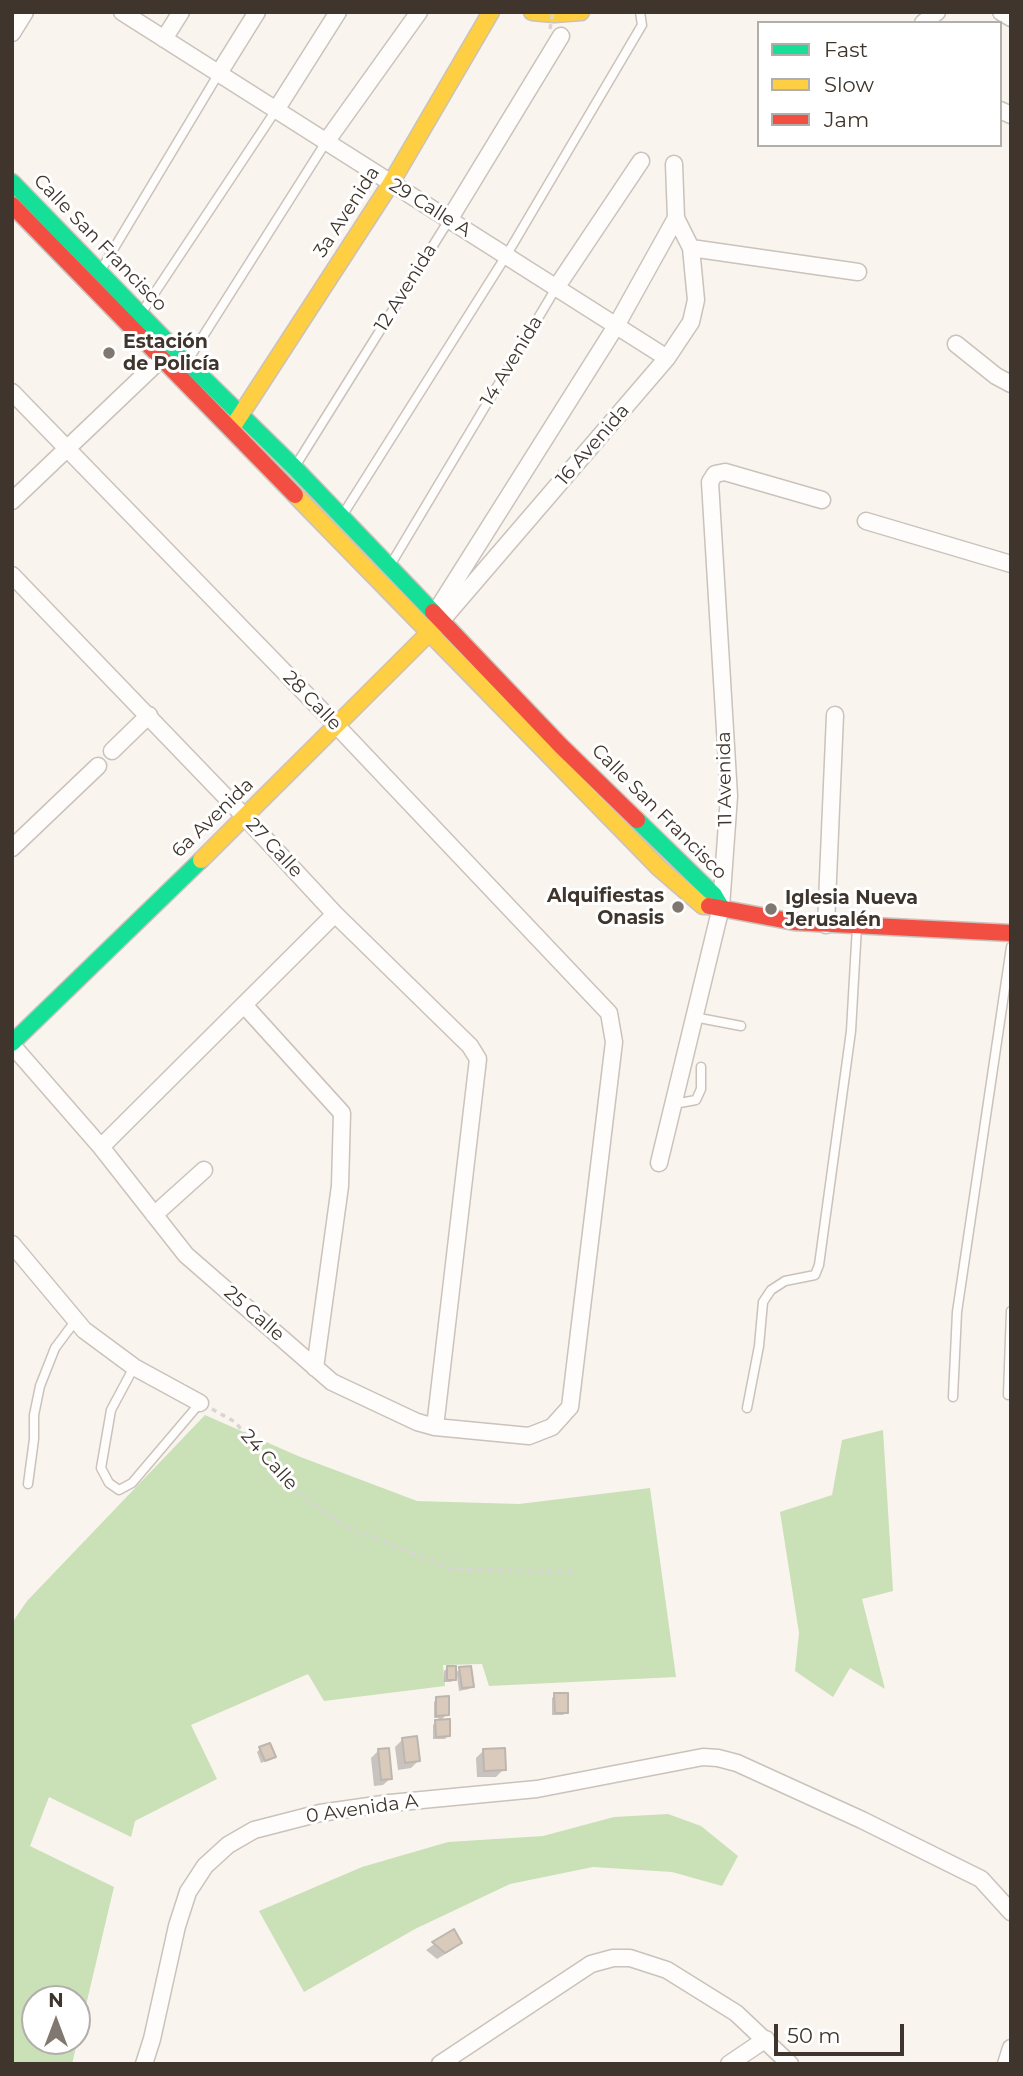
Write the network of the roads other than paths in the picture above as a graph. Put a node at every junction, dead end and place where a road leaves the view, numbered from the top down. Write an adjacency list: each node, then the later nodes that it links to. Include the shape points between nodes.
1 (25, 12): 13 (street)
2 (122, 12): 15 (street, 29 Calle A)
3 (181, 12): 15 (street)
4 (257, 12): 16 (street)
5 (338, 12): 17 (street)
6 (419, 12): 18 (street)
7 (492, 12): 22 (street, 3a Avenida)
8 (532, 12): 9 (street)
9 (581, 12)
10 (640, 12): 27 (lane, via 642,25)
11 (1001, 12): 12 (street)
12 (1011, 18)
13 (12, 33)
14 (555, 33): 25 (street, 12 Avenida)
15 (164, 39): 16 (street, 29 Calle A)
16 (219, 73): 17 (street, 29 Calle A); 29 (lane)
17 (276, 110): 18 (street, 29 Calle A); 31 (lane)
18 (326, 142): 22 (street, 29 Calle A); 36 (lane)
19 (641, 161): 30 (street, 14 Avenida)
20 (674, 164): 24 (street)
21 (12, 182): 29 (street, Calle San Francisco)
22 (391, 183): 25 (street, 29 Calle A); 39 (street, 3a Avenida)
23 (12, 205): 35 (street, Calle San Francisco)
24 (676, 218): 26 (street); 32 (street)
25 (449, 220): 27 (street, 29 Calle A); 41 (lane, 12 Avenida)
26 (691, 248): 28 (street); 34 (street, 16 Avenida, via 696,300 691,322)
27 (506, 256): 30 (street, 29 Calle A); 44 (lane)
28 (858, 272)
29 (99, 273): 31 (street, Calle San Francisco)
30 (556, 288): 32 (street, 29 Calle A); 47 (lane, 14 Avenida)
31 (140, 314): 36 (street, Calle San Francisco)
32 (616, 326): 34 (street, 29 Calle A); 49 (street)
33 (956, 344): 37 (street)
34 (667, 358): 49 (street, 16 Avenida)
35 (161, 359): 39 (street, Calle San Francisco); 40 (street)
36 (187, 362): 39 (street, Calle San Francisco)
37 (1011, 384)
38 (12, 392): 40 (street, 28 Calle)
39 (236, 423): 41 (street, Calle San Francisco); 50 (street, Calle San Francisco)
40 (68, 449): 43 (street); 53 (street, 28 Calle)
41 (295, 467): 44 (street, Calle San Francisco)
42 (822, 500): 58 (street, 11 Avenida, via 725,472 715,474 710,482 729,796)
43 (12, 501)
44 (342, 517): 47 (street, Calle San Francisco)
45 (866, 521): 46 (street)
46 (1011, 564)
47 (389, 566): 49 (street, Calle San Francisco)
48 (12, 575): 51 (street, 27 Calle)
49 (438, 617): 50 (street, 6a Avenida); 58 (street, Calle San Francisco)
50 (428, 633): 53 (street, 6a Avenida); 58 (street, Calle San Francisco, via 659,868 703,906)
51 (149, 715): 54 (street); 56 (street, 27 Calle)
52 (835, 715): 60 (street)
53 (336, 725): 56 (street, 6a Avenida); 82 (street, 28 Calle, via 609,1013 614,1042)
54 (112, 751)
55 (98, 766): 57 (street)
56 (245, 817): 59 (street, 27 Calle); 67 (street, 6a Avenida)
57 (12, 848)
58 (721, 907): 60 (street, via 752,916); 65 (street, 11 Avenida)
59 (335, 914): 64 (street); 84 (street, 27 Calle, via 478,1059)
60 (826, 925): 61 (street)
61 (857, 926): 62 (street); 83 (lane, via 851,1031 819,1265 815,1275 785,1281 763,1301)
62 (1011, 933)
63 (1011, 947): 80 (lane, via 957,1312)
64 (245, 1006): 70 (street); 78 (street, via 342,1113 340,1186)
65 (694, 1017): 66 (lane); 69 (street, 11 Avenida)
66 (741, 1026)
67 (12, 1044): 70 (street, 25 Calle)
68 (701, 1067): 69 (lane, via 696,1100)
69 (674, 1104): 71 (street, 11 Avenida)
70 (101, 1147): 73 (street, 25 Calle)
71 (659, 1163)
72 (204, 1171): 73 (street)
73 (154, 1214): 78 (street, 25 Calle, via 186,1255)
74 (12, 1244): 76 (street)
75 (1011, 1311): 79 (lane)
76 (76, 1320): 77 (street); 85 (lane, via 55,1348 40,1386)
77 (134, 1367): 81 (street); 81 (lane, via 111,1410 101,1468 119,1490 132,1483)
78 (315, 1368): 84 (street, 25 Calle, via 332,1382)
79 (1007, 1395)
80 (953, 1397)
81 (200, 1403)
82 (570, 1407): 84 (street, 25 Calle, via 552,1427 529,1436)
83 (747, 1408)
84 (435, 1427)
85 (29, 1484)
86 (1011, 1912): 89 (street, 0 Avenida A, via 981,1879 737,1763 703,1757 537,1789 320,1813 254,1830 205,1866 188,1892 177,1926)
87 (766, 2039): 90 (street, via 736,2013 667,1970 630,1958 613,1958 592,1964); 91 (street); 92 (street)
88 (1011, 2048): 93 (street)
89 (144, 2064)
90 (440, 2064)
91 (729, 2064)
92 (790, 2064)
93 (1006, 2064)

